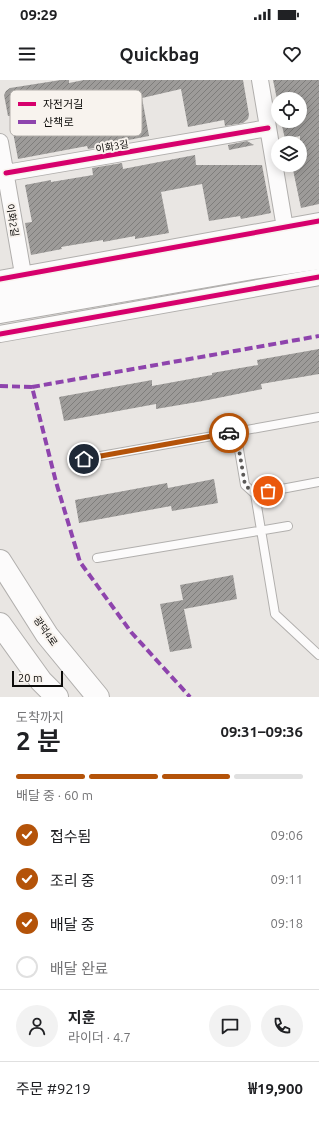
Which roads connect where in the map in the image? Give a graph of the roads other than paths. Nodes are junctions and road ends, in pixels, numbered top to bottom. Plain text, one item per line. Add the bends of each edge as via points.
1 (260, 80) edge
2 (268, 128) junction
3 (0, 142) edge
4 (6, 173) junction
5 (319, 221) edge
6 (285, 228) junction
7 (319, 238) edge
8 (319, 258) edge
9 (22, 274) junction
10 (319, 277) edge
11 (0, 279) edge
12 (0, 294) edge
13 (0, 312) edge
14 (0, 334) edge
15 (319, 417) edge
16 (236, 432) junction
17 (84, 459) dead end
18 (319, 482) edge
19 (255, 494) junction
20 (288, 526) dead end
21 (262, 531) junction
22 (97, 558) dead end
23 (0, 561) edge
24 (0, 624) edge
25 (319, 655) edge
26 (57, 697) edge
27 (98, 697) edge

1 - 2 street
2 - 4 street, 이화3길
2 - 6 street
3 - 4 street, 이화2길
4 - 9 street, 이화2길
5 - 6 street
6 - 9 street
7 - 12 main road
8 - 13 main road
9 - 11 street
10 - 14 street
15 - 16 lane
16 - 17 lane
16 - 19 lane via 245,485
18 - 19 lane
19 - 21 lane
20 - 21 lane
21 - 22 lane
21 - 25 lane via 275,614
23 - 27 main road, 광덕4로 via 47,635
24 - 26 main road via 41,681

